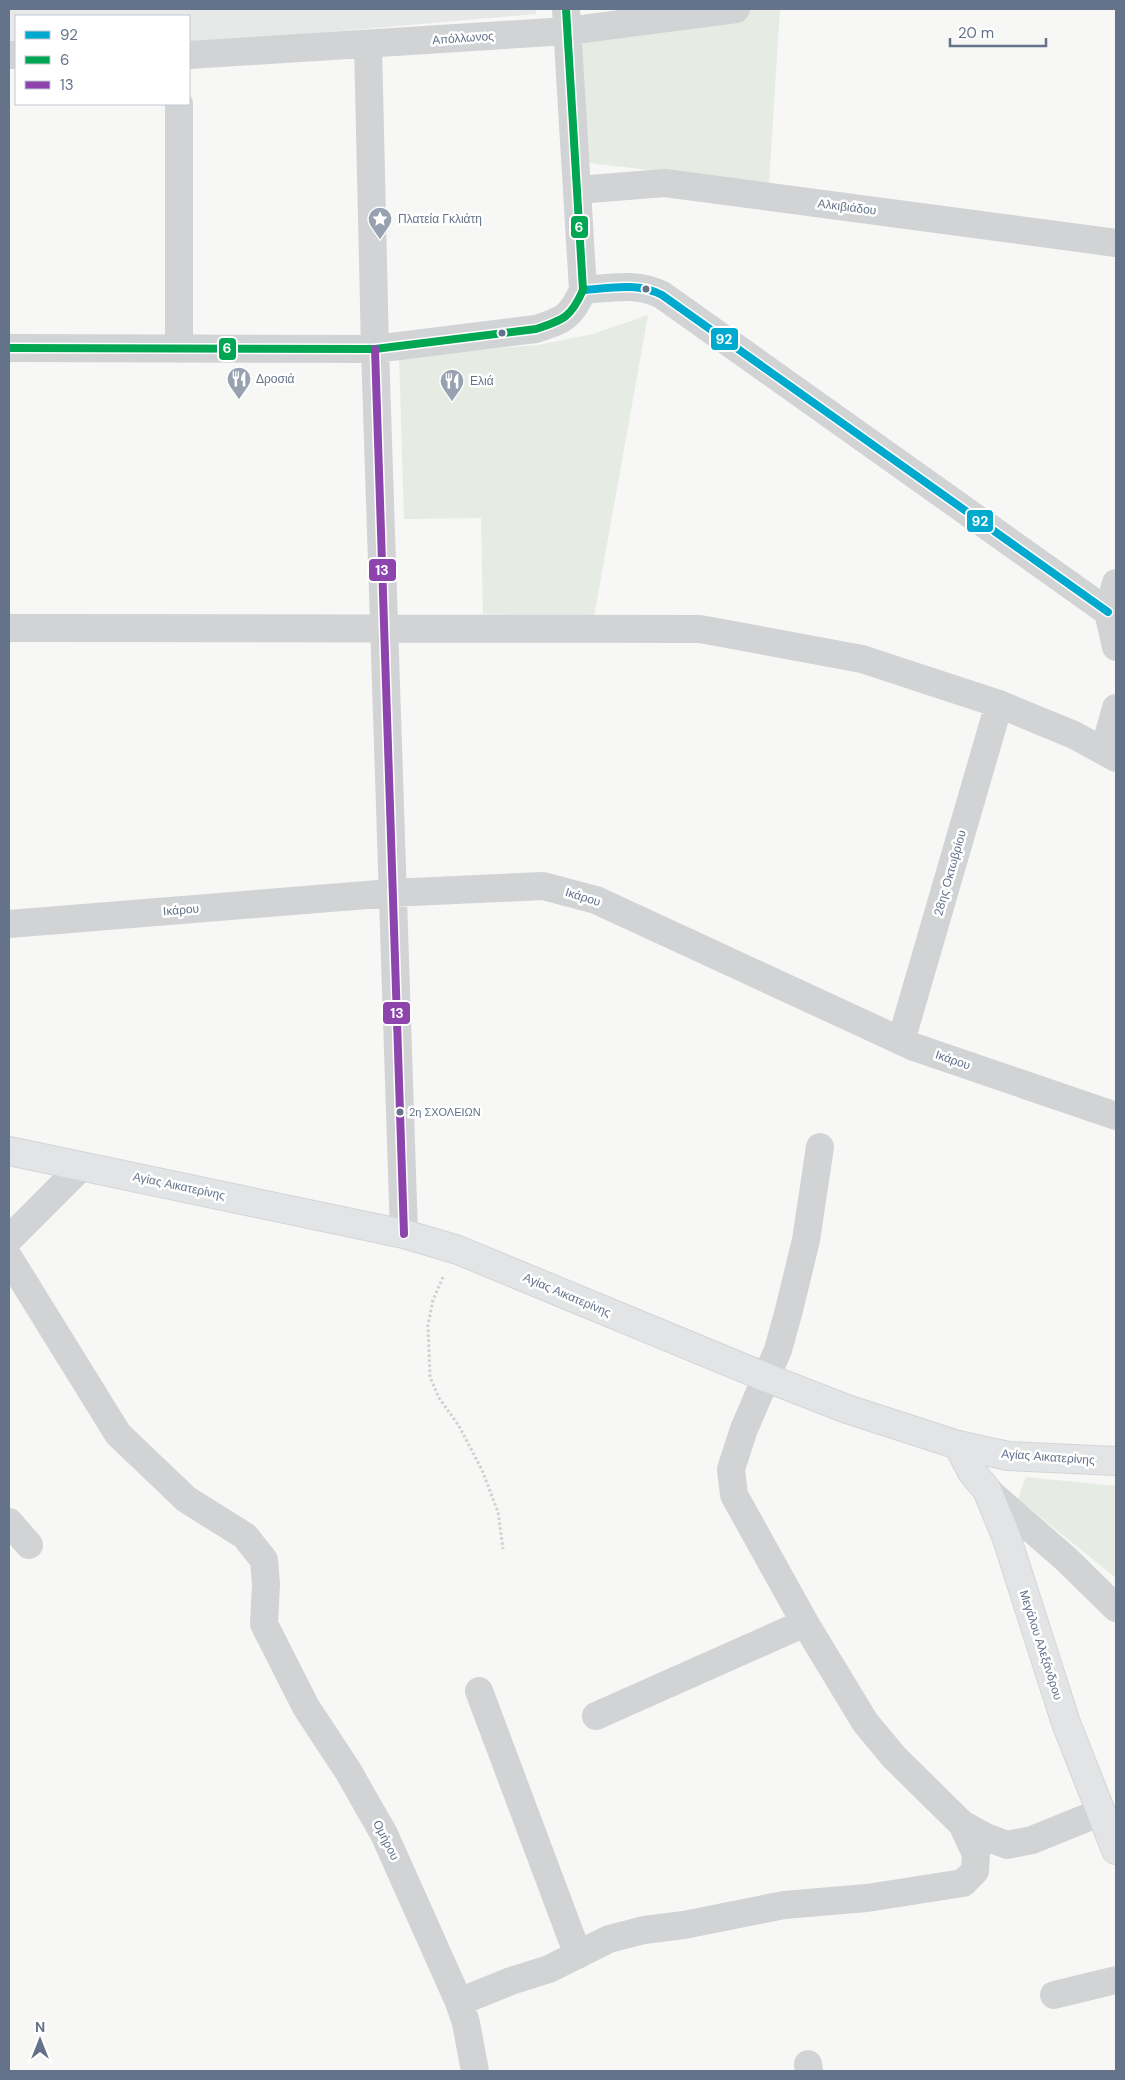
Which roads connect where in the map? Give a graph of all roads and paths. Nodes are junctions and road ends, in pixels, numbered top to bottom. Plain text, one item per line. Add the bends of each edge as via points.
1 (736, 9) edge
2 (567, 20) edge
3 (368, 44) junction
4 (190, 55) edge
5 (178, 105) edge
6 (577, 190) junction
7 (1116, 243) edge
8 (583, 290) junction
9 (9, 348) edge
10 (179, 349) junction
11 (375, 350) junction
12 (1116, 583) edge
13 (1108, 612) junction
14 (9, 628) edge
15 (384, 628) junction
16 (1116, 647) edge
17 (999, 704) junction
18 (1116, 708) edge
19 (1110, 755) edge
20 (391, 893) junction
21 (9, 924) edge
22 (901, 1041) junction
23 (1116, 1116) edge
24 (820, 1146) dead end
25 (9, 1151) edge
26 (82, 1166) junction
27 (404, 1234) junction
28 (9, 1239) edge
29 (458, 1250) junction
30 (9, 1258) edge
31 (765, 1378) junction
32 (958, 1446) junction
33 (1116, 1461) edge
34 (987, 1490) junction
35 (9, 1522) edge
36 (29, 1545) dead end
37 (503, 1549) dead end
38 (1116, 1608) edge
39 (805, 1623) junction
40 (479, 1691) dead end
41 (596, 1716) dead end
42 (1101, 1812) junction
43 (962, 1824) junction
44 (1116, 1850) edge
45 (578, 1955) junction
46 (1116, 1980) edge
47 (1054, 1994) dead end
48 (459, 2002) junction
49 (476, 2071) edge

1 - 2 street, Απόλλωνος
2 - 3 street, Απόλλωνος
2 - 6 street
3 - 4 street, Απόλλωνος
3 - 11 street
5 - 10 street
6 - 7 street, Αλκιβιάδου via 664,183
6 - 8 street
8 - 11 street via 576,307 562,320 536,329
8 - 13 street via 634,286 649,288 662,295
9 - 10 street
10 - 11 street
11 - 15 street
12 - 13 street
13 - 16 street
14 - 15 street
15 - 17 street via 700,628 862,659
15 - 20 street
17 - 19 street via 1074,735
17 - 22 street, 28ης Οκτωβρίου
18 - 19 street
20 - 21 street, Ικάρου
20 - 22 street, Ικάρου via 543,886 596,900
20 - 27 street
22 - 23 street, Ικάρου
24 - 31 street via 796,1284 778,1350
25 - 26 street, Αγίας Αικατερίνης
26 - 27 street, Αγίας Αικατερίνης
26 - 28 street
27 - 29 street, Αγίας Αικατερίνης
29 - 31 street, Αγίας Αικατερίνης
29 - 37 path via 433,1300 428,1325 430,1377 482,1470 498,1512
30 - 48 street, Ομήρου via 118,1434 186,1499 245,1536 264,1560 264,1624 306,1707 384,1834
31 - 32 street, Αγίας Αικατερίνης
31 - 39 street via 731,1468 734,1495
32 - 33 street, Αγίας Αικατερίνης via 1008,1456
32 - 34 street, Μεγάλου Αλεξάνδρου via 972,1472
34 - 38 street
34 - 42 street, Μεγάλου Αλεξάνδρου via 1006,1536 1066,1723
35 - 36 street
39 - 41 street
39 - 43 street via 865,1722 894,1757
40 - 45 street
42 - 43 street via 1032,1840 1007,1844
42 - 44 street, Μεγάλου Αλεξάνδρου
43 - 45 street via 976,1854 975,1871 964,1883 866,1898 784,1905 694,1924 644,1930 609,1939
45 - 48 street
46 - 47 street
48 - 49 street, Ομήρου

